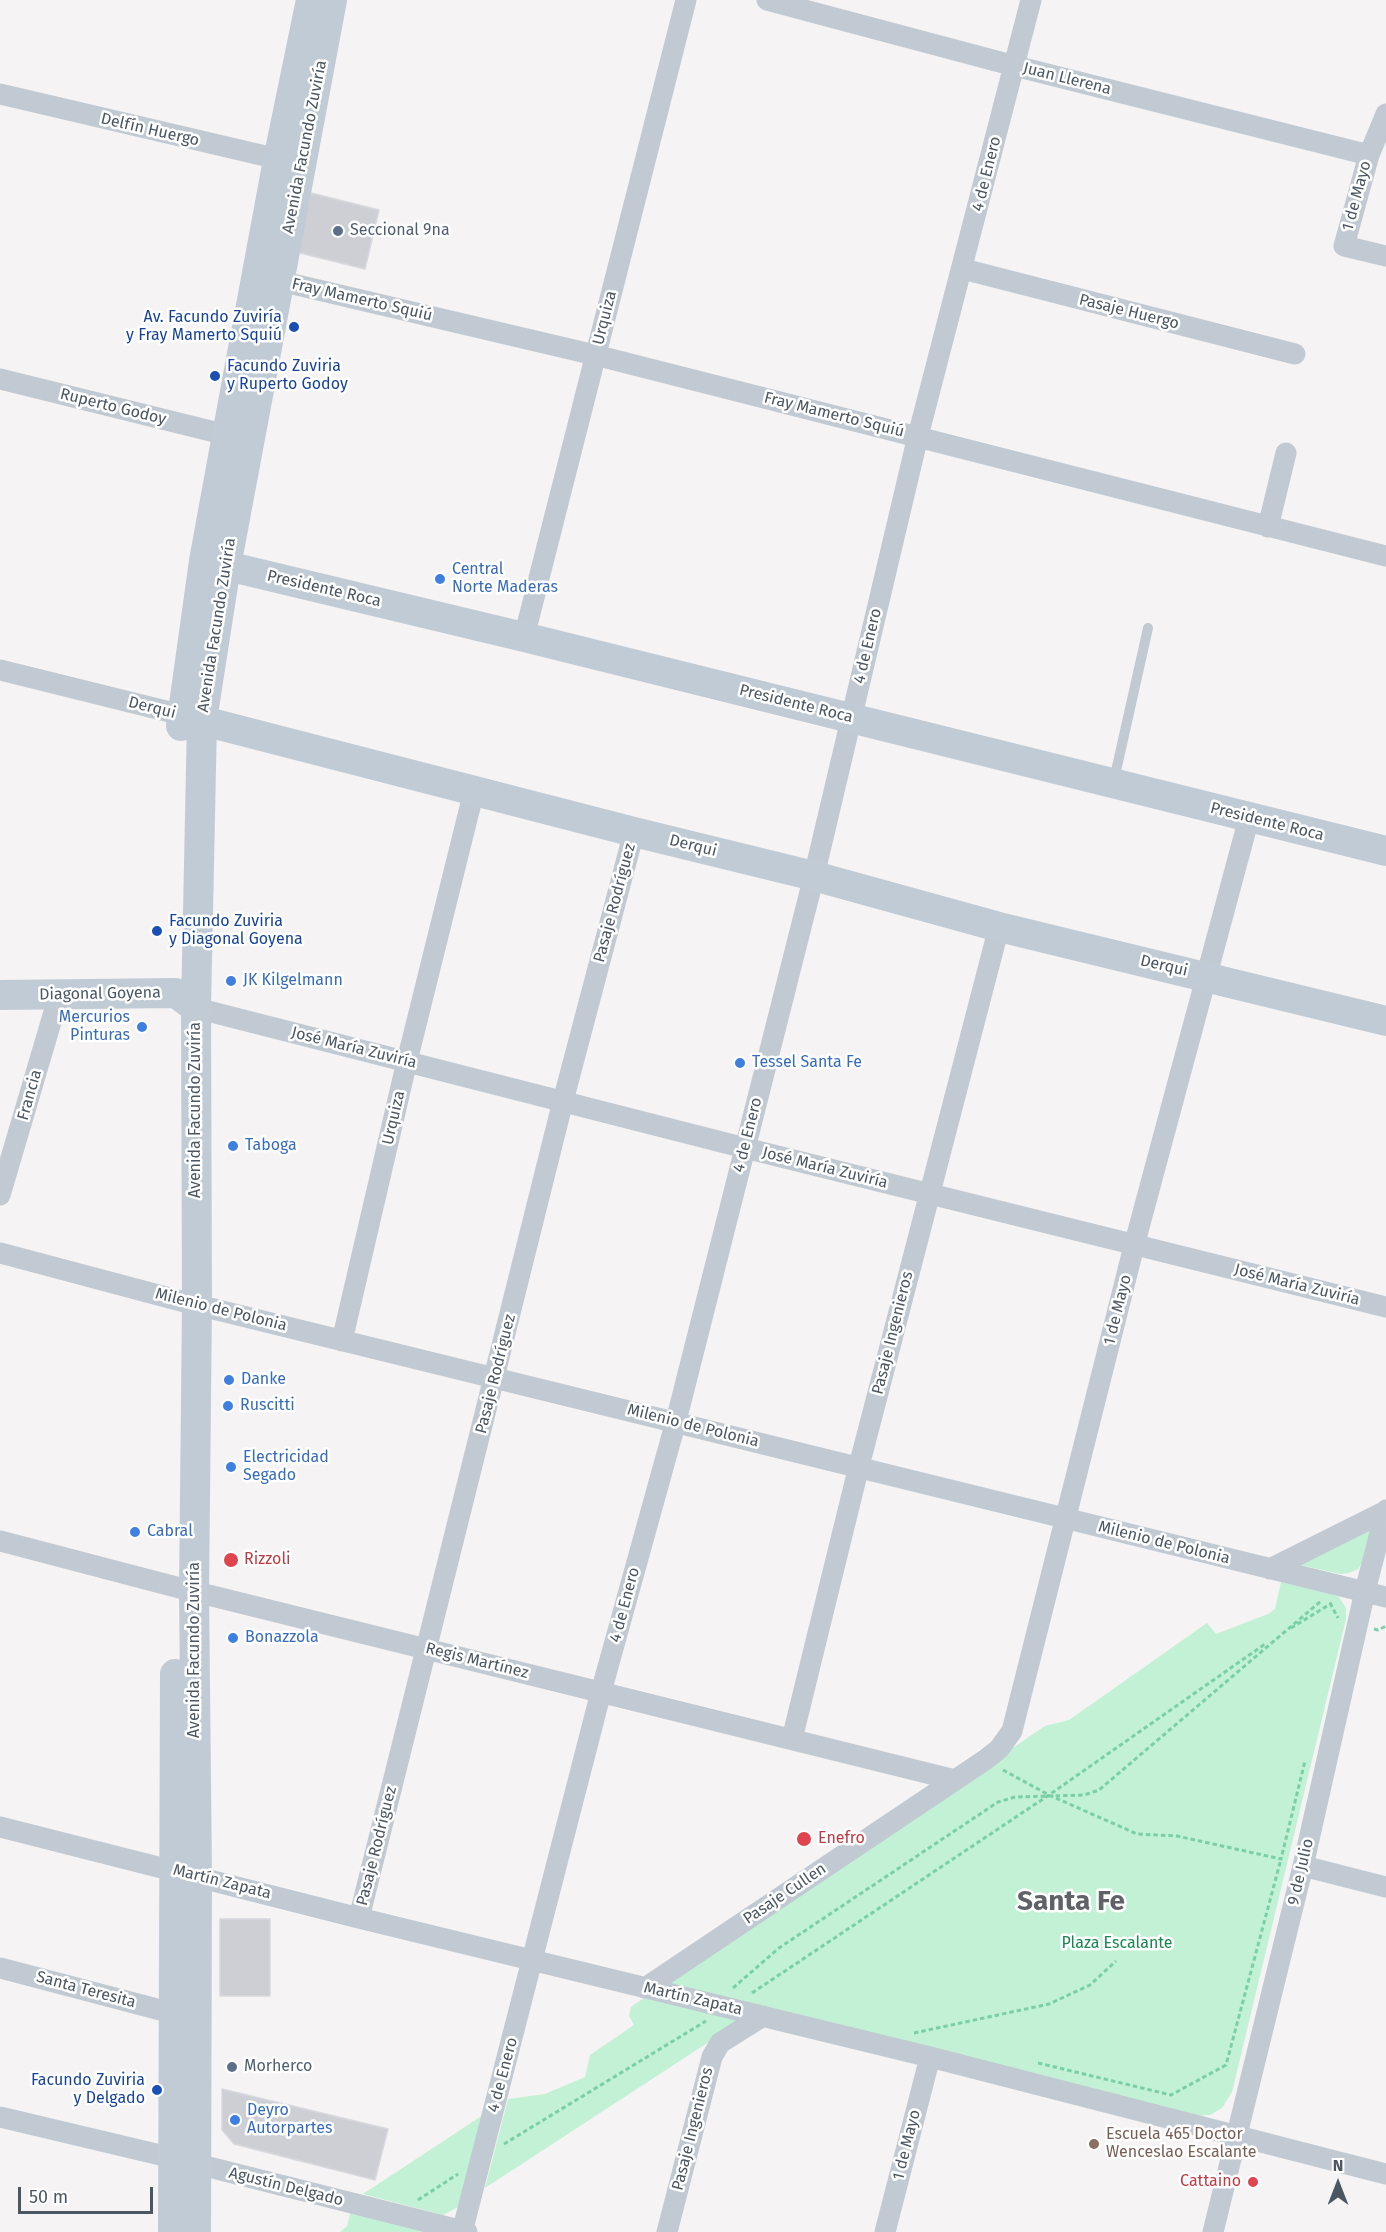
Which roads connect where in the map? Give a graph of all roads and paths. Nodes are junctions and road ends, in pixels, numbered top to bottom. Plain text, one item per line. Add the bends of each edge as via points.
1 (310, 0) edge
2 (332, 0) edge
3 (686, 0) edge
4 (767, 0) edge
5 (1031, 0) edge
6 (1015, 66) junction
7 (0, 94) edge
8 (1386, 114) edge
9 (1369, 155) junction
10 (289, 162) junction
11 (1386, 256) edge
12 (963, 269) junction
13 (280, 281) junction
14 (1295, 354) dead end
15 (595, 355) junction
16 (0, 379) edge
17 (227, 435) junction
18 (918, 436) junction
19 (1286, 453) dead end
20 (1268, 527) junction
21 (1386, 556) edge
22 (215, 564) junction
23 (1148, 628) dead end
24 (524, 637) junction
25 (0, 670) edge
26 (192, 717) junction
27 (852, 717) junction
28 (1114, 783) junction
29 (474, 791) junction
30 (1249, 818) junction
31 (634, 832) junction
32 (1386, 851) edge
33 (814, 876) junction
34 (999, 927) junction
35 (1207, 977) junction
36 (0, 995) edge
37 (59, 995) junction
38 (186, 1000) junction
39 (1386, 1021) edge
40 (407, 1061) junction
41 (563, 1101) junction
42 (745, 1148) junction
43 (929, 1194) junction
44 (0, 1195) edge
45 (1134, 1246) junction
46 (0, 1253) edge
47 (187, 1302) junction
48 (1386, 1307) edge
49 (342, 1341) junction
50 (495, 1378) junction
51 (676, 1421) junction
52 (859, 1466) junction
53 (1386, 1511) edge
54 (1065, 1518) junction
55 (0, 1541) edge
56 (1270, 1569) junction
57 (185, 1589) junction
58 (1361, 1590) junction
59 (1323, 1592) junction
60 (1386, 1597) edge
61 (1311, 1599) dead end
62 (1331, 1604) junction
63 (1339, 1621) dead end
64 (1279, 1635) junction
65 (427, 1649) junction
66 (602, 1692) junction
67 (792, 1739) junction
68 (1306, 1757) dead end
69 (985, 1760) junction
70 (955, 1780) junction
71 (1049, 1795) junction
72 (0, 1827) edge
73 (1281, 1859) junction
74 (1303, 1866) junction
75 (185, 1873) junction
76 (1386, 1887) edge
77 (359, 1918) junction
78 (534, 1960) junction
79 (1116, 1961) dead end
80 (0, 1968) edge
81 (645, 1988) junction
82 (748, 1996) junction
83 (761, 2007) junction
84 (728, 2008) junction
85 (172, 2013) junction
86 (923, 2036) dead end
87 (930, 2057) junction
88 (1032, 2061) dead end
89 (0, 2117) edge
90 (1237, 2137) junction
91 (481, 2158) junction
92 (184, 2161) junction
93 (1386, 2174) edge
94 (396, 2214) junction
95 (173, 2232) edge
96 (196, 2232) edge
97 (464, 2232) edge
98 (667, 2232) edge
99 (885, 2232) edge
100 (1213, 2232) edge

1 - 10 main road, Avenida Facundo Zuviría
2 - 10 main road, Avenida Facundo Zuviría
3 - 15 street, Urquiza
4 - 6 street, Juan Llerena
5 - 6 street, 4 de Enero
6 - 9 street, Juan Llerena
6 - 12 street, 4 de Enero
7 - 10 street, Delfín Huergo
8 - 9 street, 1 de Mayo
9 - 11 street, 1 de Mayo via 1344,246
10 - 13 main road, Avenida Facundo Zuviría
10 - 17 main road, Avenida Facundo Zuviría
12 - 14 street, Pasaje Huergo
12 - 18 street, 4 de Enero
13 - 15 street, Fray Mamerto Squiú
13 - 22 main road, Avenida Facundo Zuviría
15 - 18 street, Fray Mamerto Squiú
15 - 24 street, Urquiza
16 - 17 street, Ruperto Godoy
17 - 22 main road, Avenida Facundo Zuviría
18 - 20 street, Fray Mamerto Squiú
18 - 27 street, 4 de Enero
19 - 20 street
20 - 21 street, Fray Mamerto Squiú
22 - 24 main road, Presidente Roca
22 - 26 main road, Avenida Facundo Zuviría
23 - 28 lane
24 - 27 main road, Presidente Roca
25 - 26 street, Derqui
26 - 29 main road, Derqui
26 - 38 main road, Avenida Facundo Zuviría
27 - 28 main road, Presidente Roca
27 - 33 street, 4 de Enero
28 - 30 main road, Presidente Roca
29 - 31 main road, Derqui
29 - 40 street, Urquiza
30 - 32 main road, Presidente Roca
30 - 35 street, 1 de Mayo
31 - 33 main road, Derqui
31 - 41 street, Pasaje Rodríguez
33 - 34 main road, Derqui
33 - 42 street, 4 de Enero
34 - 35 main road, Derqui
34 - 43 street, Pasaje Ingenieros
35 - 39 main road, Derqui
35 - 45 street, 1 de Mayo
36 - 37 main road, Diagonal Goyena
37 - 38 main road, Diagonal Goyena
37 - 44 street, Francia
38 - 40 street, José María Zuviría
38 - 47 main road, Avenida Facundo Zuviría
40 - 41 street, José María Zuviría
40 - 49 street, Urquiza
41 - 42 street, José María Zuviría
41 - 50 street, Pasaje Rodríguez
42 - 43 street, José María Zuviría
42 - 51 street, 4 de Enero
43 - 45 street, José María Zuviría
43 - 52 street, Pasaje Ingenieros
45 - 48 street, José María Zuviría
45 - 54 street, 1 de Mayo
46 - 47 street, Milenio de Polonia
47 - 49 street, Milenio de Polonia
47 - 57 main road, Avenida Facundo Zuviría
49 - 50 street, Milenio de Polonia
50 - 51 street, Milenio de Polonia
50 - 65 street, Pasaje Rodríguez
51 - 52 street, Milenio de Polonia
51 - 66 street, 4 de Enero
52 - 54 street, Milenio de Polonia
52 - 67 street, Pasaje Ingenieros
53 - 56 street
53 - 58 street, 9 de Julio
54 - 56 street, Milenio de Polonia
54 - 69 street, 1 de Mayo via 1015,1724 999,1749
55 - 57 street, Regis Martínez
56 - 59 street, Milenio de Polonia
57 - 65 street, Regis Martínez
57 - 75 main road, Avenida Facundo Zuviría
58 - 59 street, Milenio de Polonia
58 - 60 street, Milenio de Polonia
58 - 62 path
58 - 74 street, 9 de Julio
59 - 61 path
59 - 62 path
59 - 64 path
62 - 63 path
62 - 64 path
64 - 71 path
64 - 71 path via 1099,1790 1084,1795
65 - 66 street, Regis Martínez
65 - 77 street, Pasaje Rodríguez
66 - 67 street, Regis Martínez
66 - 78 street, 4 de Enero
67 - 70 street, Regis Martínez
68 - 73 path
69 - 70 street, 1 de Mayo
69 - 71 path
70 - 81 street, Pasaje Cullen
71 - 73 path via 1137,1834 1176,1836
71 - 82 path
71 - 82 path via 998,1802 779,1948 730,1992
72 - 75 street, Martín Zapata
73 - 88 path via 1226,2065 1171,2095
74 - 76 street
74 - 90 street, 9 de Julio
75 - 77 street, Martín Zapata
75 - 85 main road, Avenida Facundo Zuviría
75 - 92 main road, Avenida Facundo Zuviría
77 - 78 street, Martín Zapata
78 - 81 street, Martín Zapata
78 - 91 street, 4 de Enero
79 - 86 path via 1090,1985 1049,2004 912,2033
80 - 85 street, Santa Teresita
81 - 84 street, Martín Zapata
82 - 83 path
82 - 84 path
83 - 84 street, Martín Zapata
83 - 87 street, Martín Zapata
83 - 98 street, Pasaje Ingenieros via 720,2043 712,2057
84 - 91 path
85 - 92 main road, Avenida Facundo Zuviría
87 - 90 street, Martín Zapata
87 - 99 street, 1 de Mayo
89 - 92 street, Agustín Delgado
90 - 93 street, Martín Zapata
90 - 100 street, 9 de Julio
91 - 94 path
91 - 97 street, 4 de Enero
92 - 94 street, Agustín Delgado
92 - 95 main road, Avenida Facundo Zuviría
92 - 96 main road, Avenida Facundo Zuviría
94 - 97 street, Agustín Delgado

